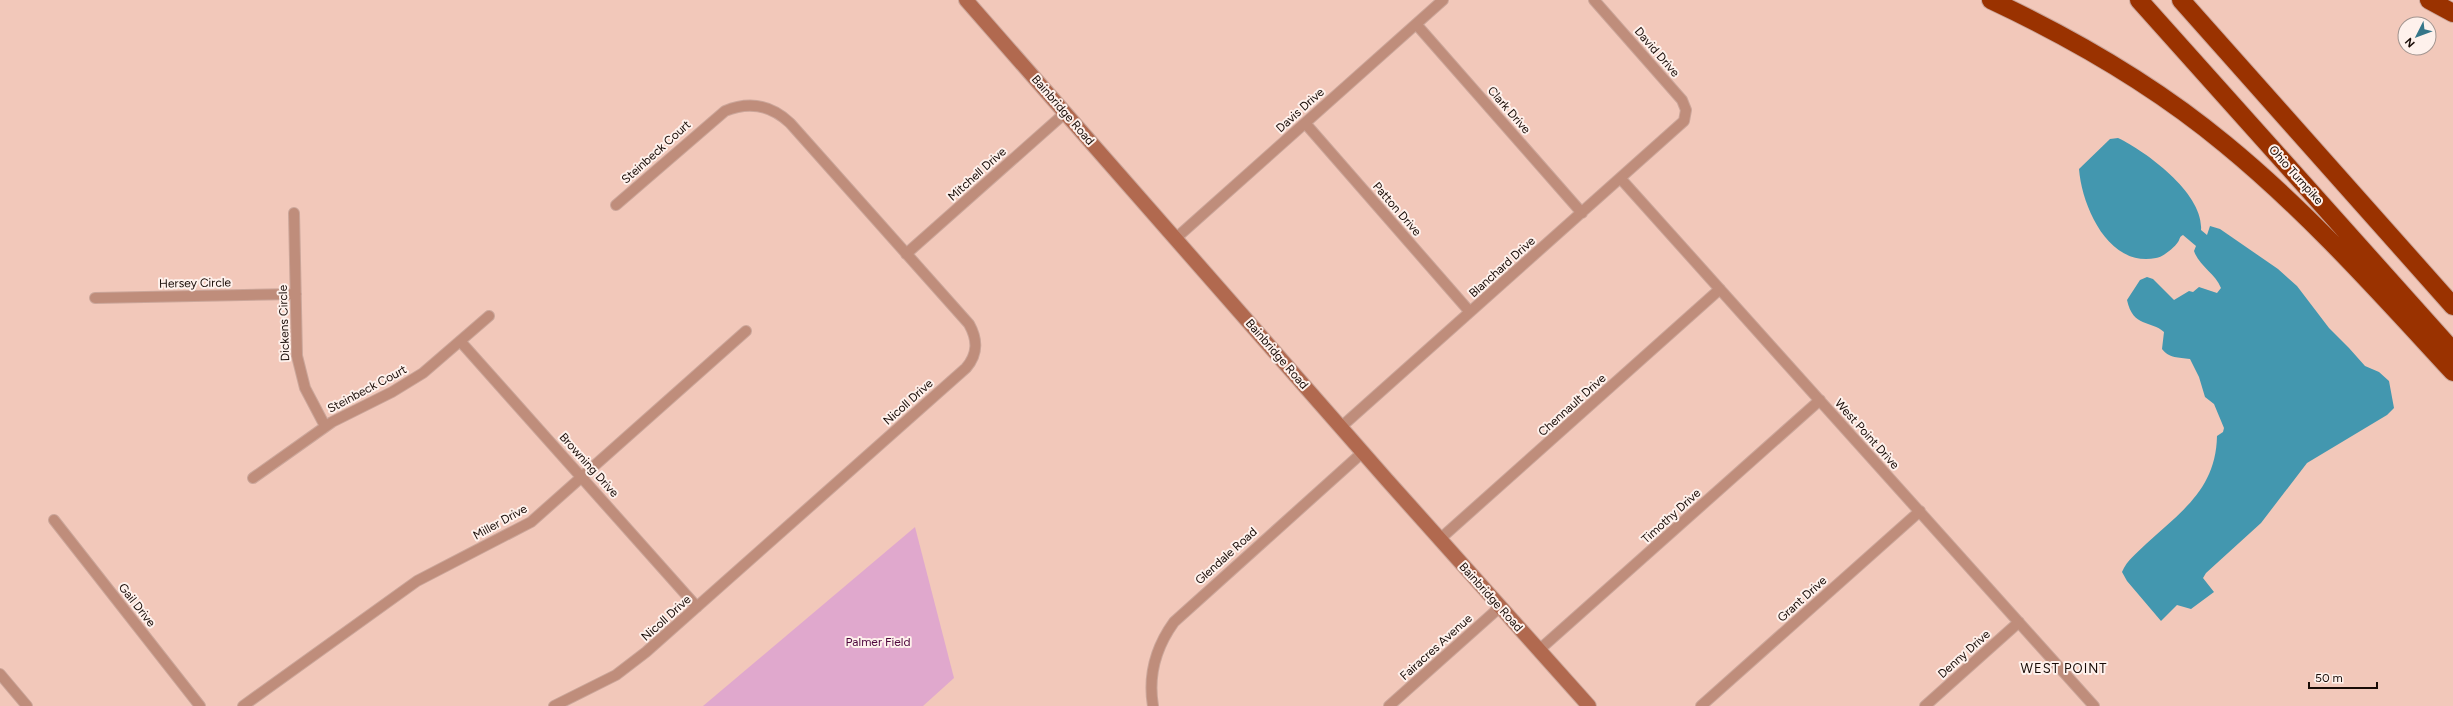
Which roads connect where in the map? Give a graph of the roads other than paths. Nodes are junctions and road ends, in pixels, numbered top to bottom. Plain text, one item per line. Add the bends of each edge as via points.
1 (966, 0) edge
2 (1443, 0) edge
3 (1594, 0) edge
4 (1991, 0) edge
5 (2138, 0) edge
6 (2181, 0) edge
7 (2429, 0) edge
8 (2453, 13) edge
9 (1416, 24) junction
10 (1066, 113) junction
11 (714, 119) joint
12 (1305, 123) junction
13 (1680, 126) joint
14 (1621, 179) junction
15 (616, 205) dead end
16 (294, 213) dead end
17 (1582, 213) junction
18 (1175, 239) junction
19 (906, 254) junction
20 (1720, 289) junction
21 (296, 294) junction
22 (95, 298) dead end
23 (2453, 306) edge
24 (1470, 312) junction
25 (489, 316) dead end
26 (746, 331) dead end
27 (460, 341) junction
28 (2453, 351) edge
29 (2453, 372) edge
30 (1820, 400) junction
31 (326, 426) junction
32 (1341, 427) junction
33 (1363, 452) junction
34 (582, 477) junction
35 (253, 478) dead end
36 (1920, 511) junction
37 (54, 520) dead end
38 (1440, 539) junction
39 (697, 607) junction
40 (1500, 607) junction
41 (2019, 622) junction
42 (1539, 650) junction
43 (0, 674) edge
44 (27, 706) edge
45 (200, 706) edge
46 (243, 706) edge
47 (554, 706) edge
48 (1154, 706) edge
49 (1389, 706) edge
50 (1589, 706) edge
51 (1701, 706) edge
52 (1926, 706) edge
53 (2094, 706) edge

1 - 10 street, Bainbridge Road
2 - 9 street, Davis Drive
3 - 13 street, David Drive via 1682,100 1686,115
4 - 29 highway via 2115,65 2169,101 2224,143 2314,224
5 - 28 highway, Ohio Turnpike
6 - 23 highway
7 - 8 highway
9 - 12 street, Davis Drive
9 - 17 street, Clark Drive
10 - 18 street, Bainbridge Road
10 - 19 street, Mitchell Drive
11 - 15 street, Steinbeck Court
11 - 19 street, Nicoll Drive via 725,111 743,105 762,106 783,117
12 - 18 street, Davis Drive
12 - 24 street, Patton Drive
13 - 14 street, Blanchard Drive
14 - 17 street, Blanchard Drive
14 - 20 street, West Point Drive
16 - 21 street, Dickens Circle
17 - 24 street, Blanchard Drive
18 - 32 street, Bainbridge Road
19 - 39 street, Nicoll Drive via 969,324 974,333 976,347 971,362
20 - 30 street, West Point Drive
20 - 38 street, Chennault Drive
21 - 22 street, Hersey Circle
21 - 31 street, Dickens Circle via 299,367 309,398
24 - 32 street, Blanchard Drive
25 - 27 street, Steinbeck Court
26 - 34 street, Miller Drive
27 - 31 street, Steinbeck Court via 408,383
27 - 34 street, Browning Drive
30 - 36 street, West Point Drive
30 - 42 street, Timothy Drive
31 - 35 street, Steinbeck Court
32 - 33 street, Bainbridge Road
33 - 38 street, Bainbridge Road
33 - 48 street, Glendale Road via 1174,622 1164,637 1154,662
34 - 39 street, Browning Drive
34 - 46 street, Miller Drive via 530,522 417,581
36 - 41 street, West Point Drive
36 - 51 street, Grant Drive
37 - 45 street, Gail Drive
38 - 40 street, Bainbridge Road
39 - 47 street, Nicoll Drive via 631,665 600,684
40 - 42 street, Bainbridge Road
40 - 49 street, Fairacres Avenue
41 - 52 street, Denny Drive
41 - 53 street, West Point Drive
42 - 50 street, Bainbridge Road
43 - 44 street

